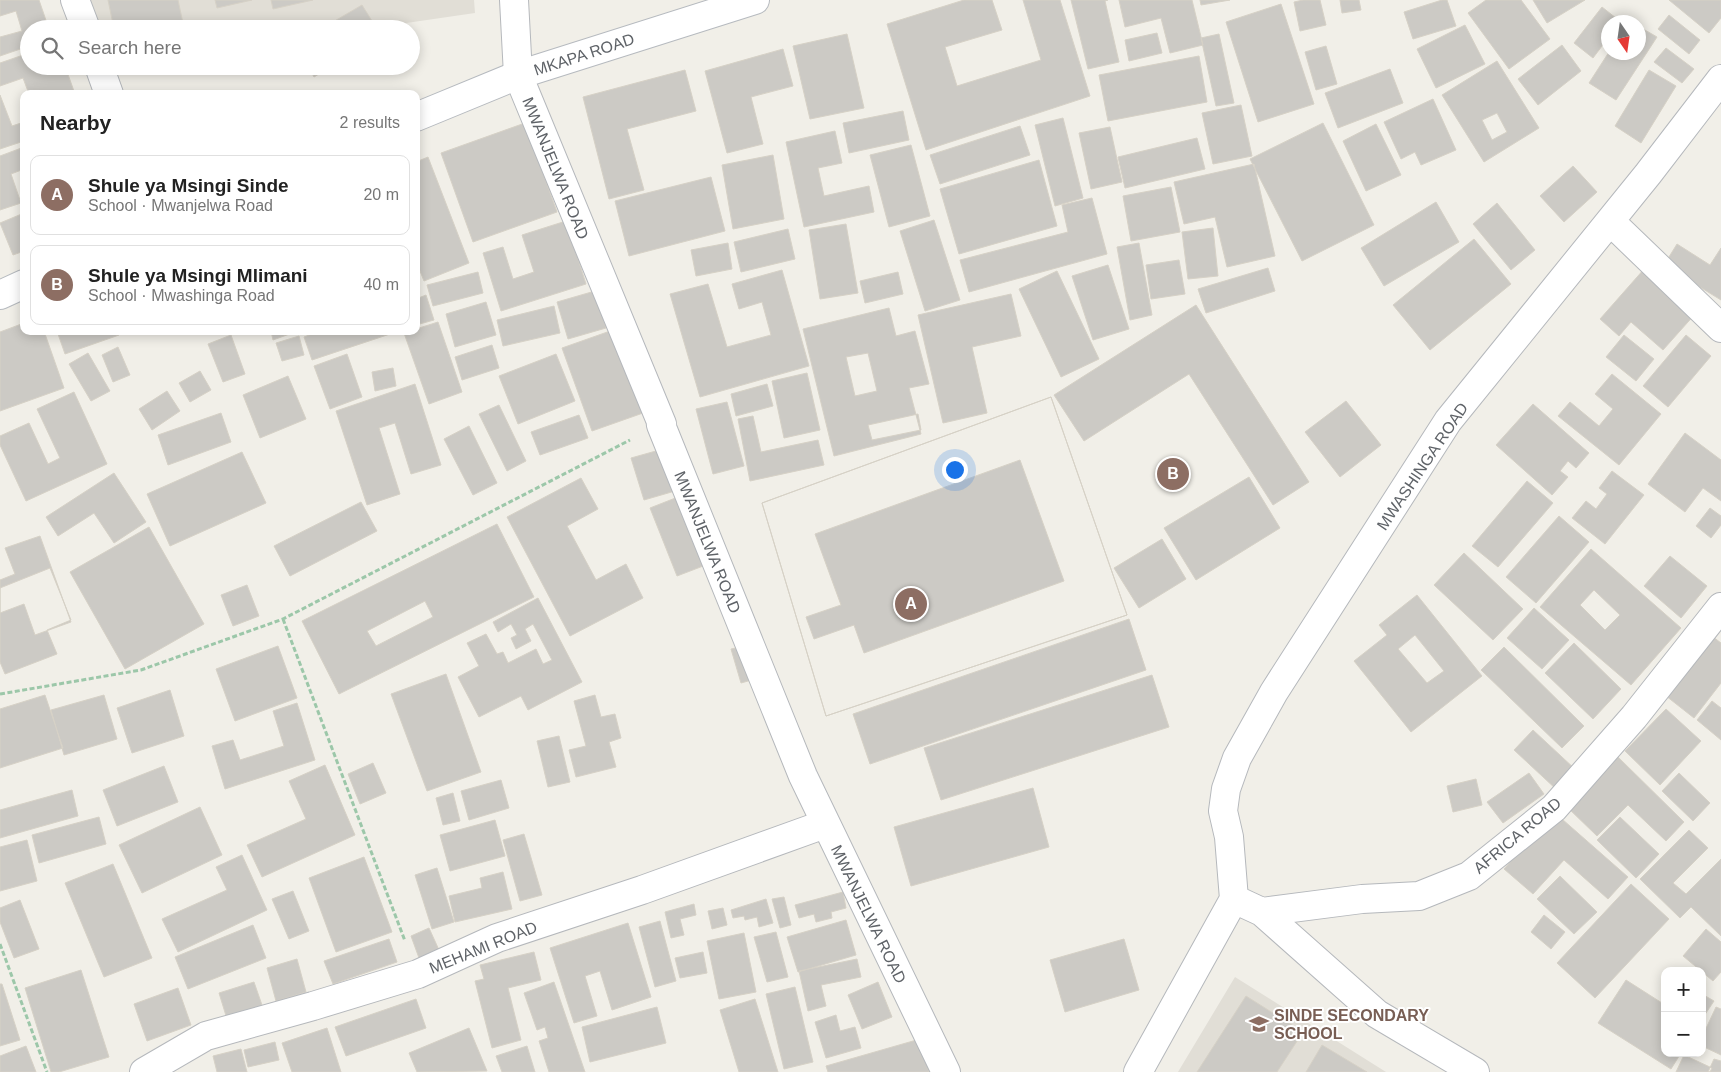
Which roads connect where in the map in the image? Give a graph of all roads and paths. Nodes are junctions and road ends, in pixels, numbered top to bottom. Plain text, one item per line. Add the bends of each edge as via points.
1 (75, 0) edge
2 (514, 0) edge
3 (755, 0) edge
4 (83, 20) edge
5 (102, 75) edge
6 (518, 75) junction
7 (1721, 79) edge
8 (108, 90) edge
9 (420, 115) edge
10 (1610, 221) junction
11 (20, 286) edge
12 (0, 295) edge
13 (1721, 328) edge
14 (662, 424) junction
15 (1721, 607) edge
16 (283, 619) junction
17 (0, 694) edge
18 (826, 824) junction
19 (1234, 899) junction
20 (1262, 912) junction
21 (0, 944) edge
22 (418, 974) junction
23 (47, 1072) edge
24 (144, 1072) edge
25 (946, 1072) edge
26 (1138, 1072) edge
27 (1475, 1072) edge

1 - 4 street
2 - 6 street, MWANJELWA ROAD
3 - 6 street, MKAPA ROAD
5 - 8 street
6 - 9 street, MKAPA ROAD
6 - 14 street, MWANJELWA ROAD
7 - 10 street, MWASHINGA ROAD
10 - 13 street
10 - 19 street, MWASHINGA ROAD via 1448,421 1274,692 1237,758 1226,789 1223,811 1229,838
11 - 12 street
14 - 16 path
14 - 18 street, MWANJELWA ROAD via 803,776
15 - 20 street, AFRICA ROAD via 1634,717 1554,808 1469,876 1419,896 1362,899
16 - 17 path via 141,670
16 - 22 path
18 - 22 street, MEHAMI ROAD via 497,938
18 - 25 street, MWANJELWA ROAD
19 - 20 street
19 - 26 street
20 - 27 street via 1377,1014
21 - 23 path
22 - 24 street, MEHAMI ROAD via 206,1036

